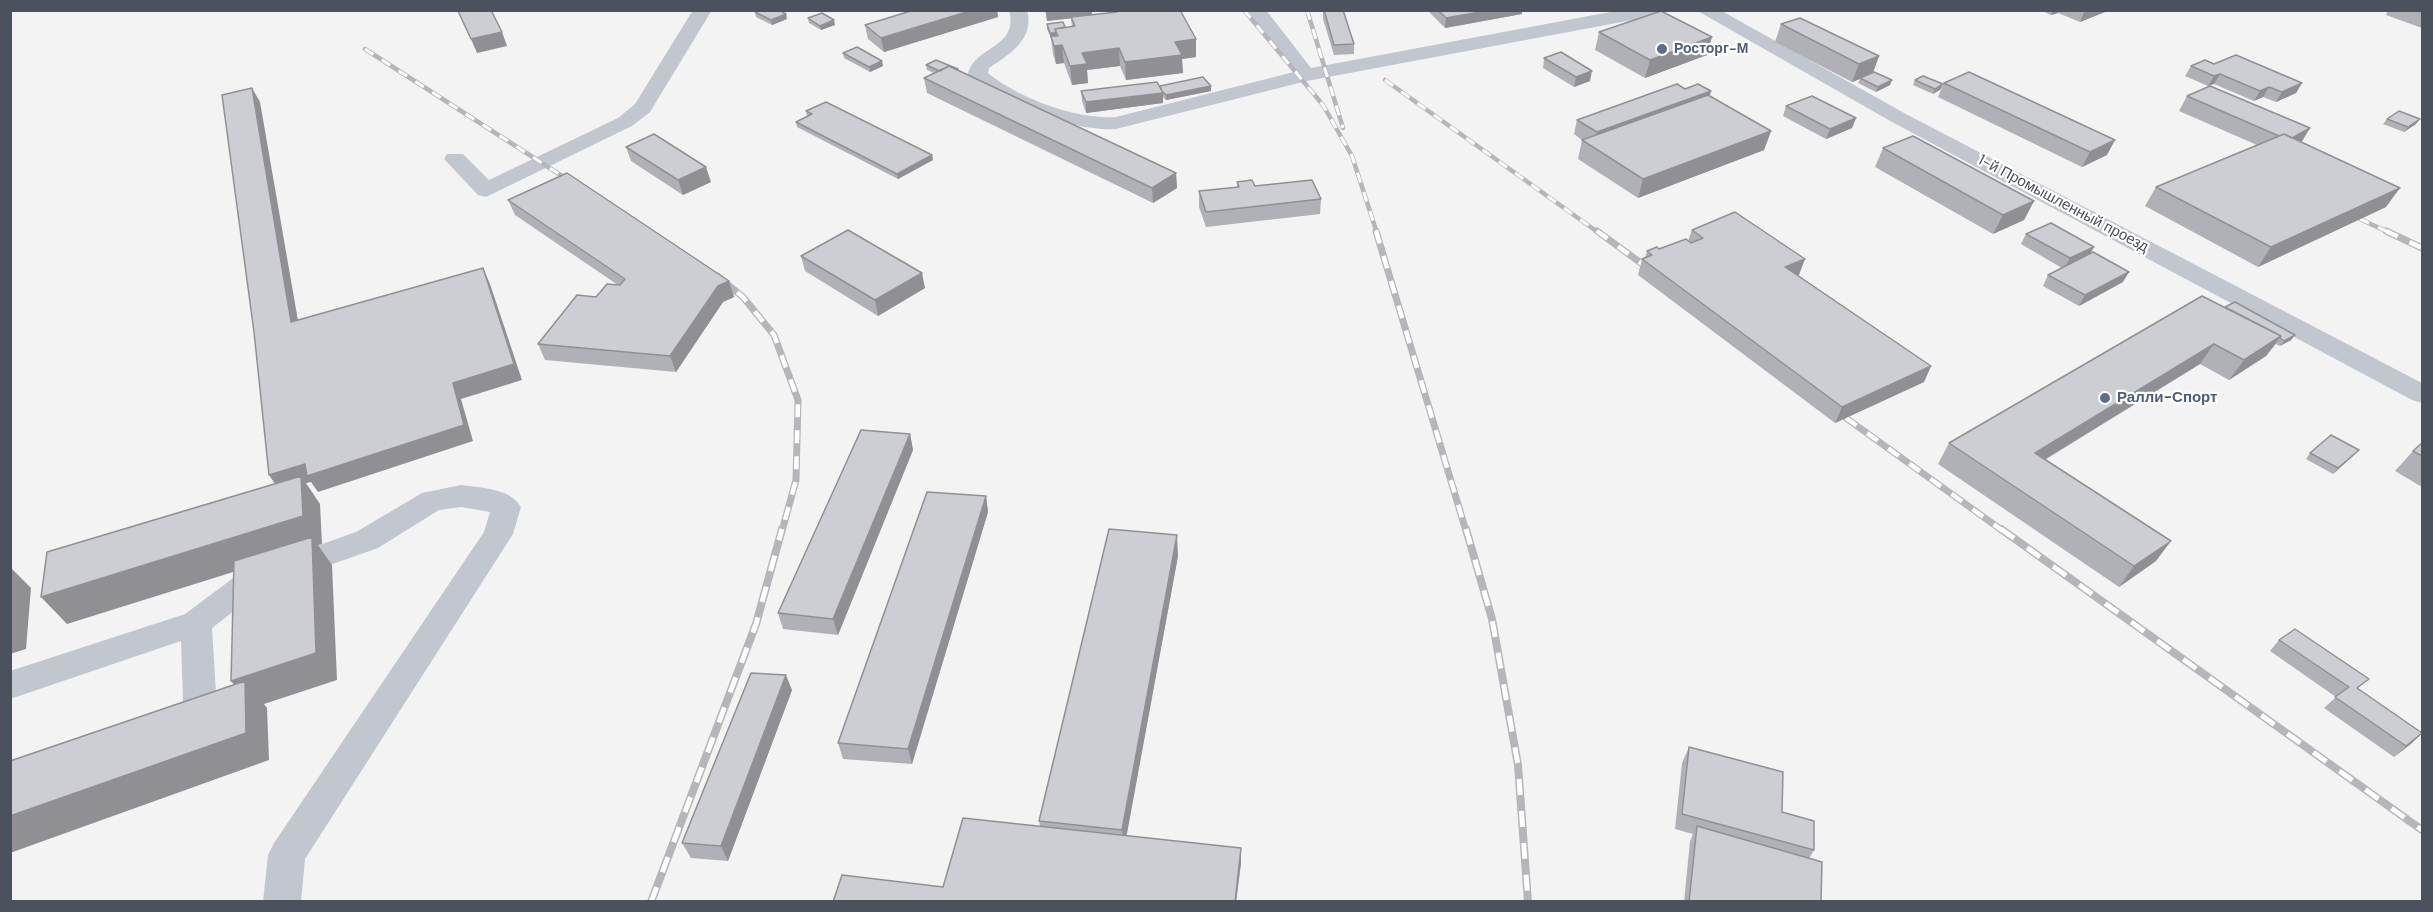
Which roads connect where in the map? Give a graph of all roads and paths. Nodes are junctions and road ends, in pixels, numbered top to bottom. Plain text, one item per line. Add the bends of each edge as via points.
1 (703, 10) edge
2 (1018, 10) edge
3 (1256, 10) edge
4 (1654, 10) edge
5 (1705, 10) edge
6 (1306, 75) junction
7 (455, 159) dead end
8 (2422, 394) edge
9 (196, 623) junction
10 (10, 686) edge
11 (144, 729) edge
12 (282, 902) edge

1 - 7 street via 643,108 631,118 486,190
2 - 6 street via 1022,24 1018,34 980,65 978,74 1019,98 1080,122 1116,123
3 - 6 street
4 - 6 street
5 - 8 street, 1-й Промышленный проезд via 1899,118
9 - 10 street
9 - 11 street via 200,710
9 - 12 street via 251,581 367,540 432,501 460,496 489,499 506,507 498,534 287,855

